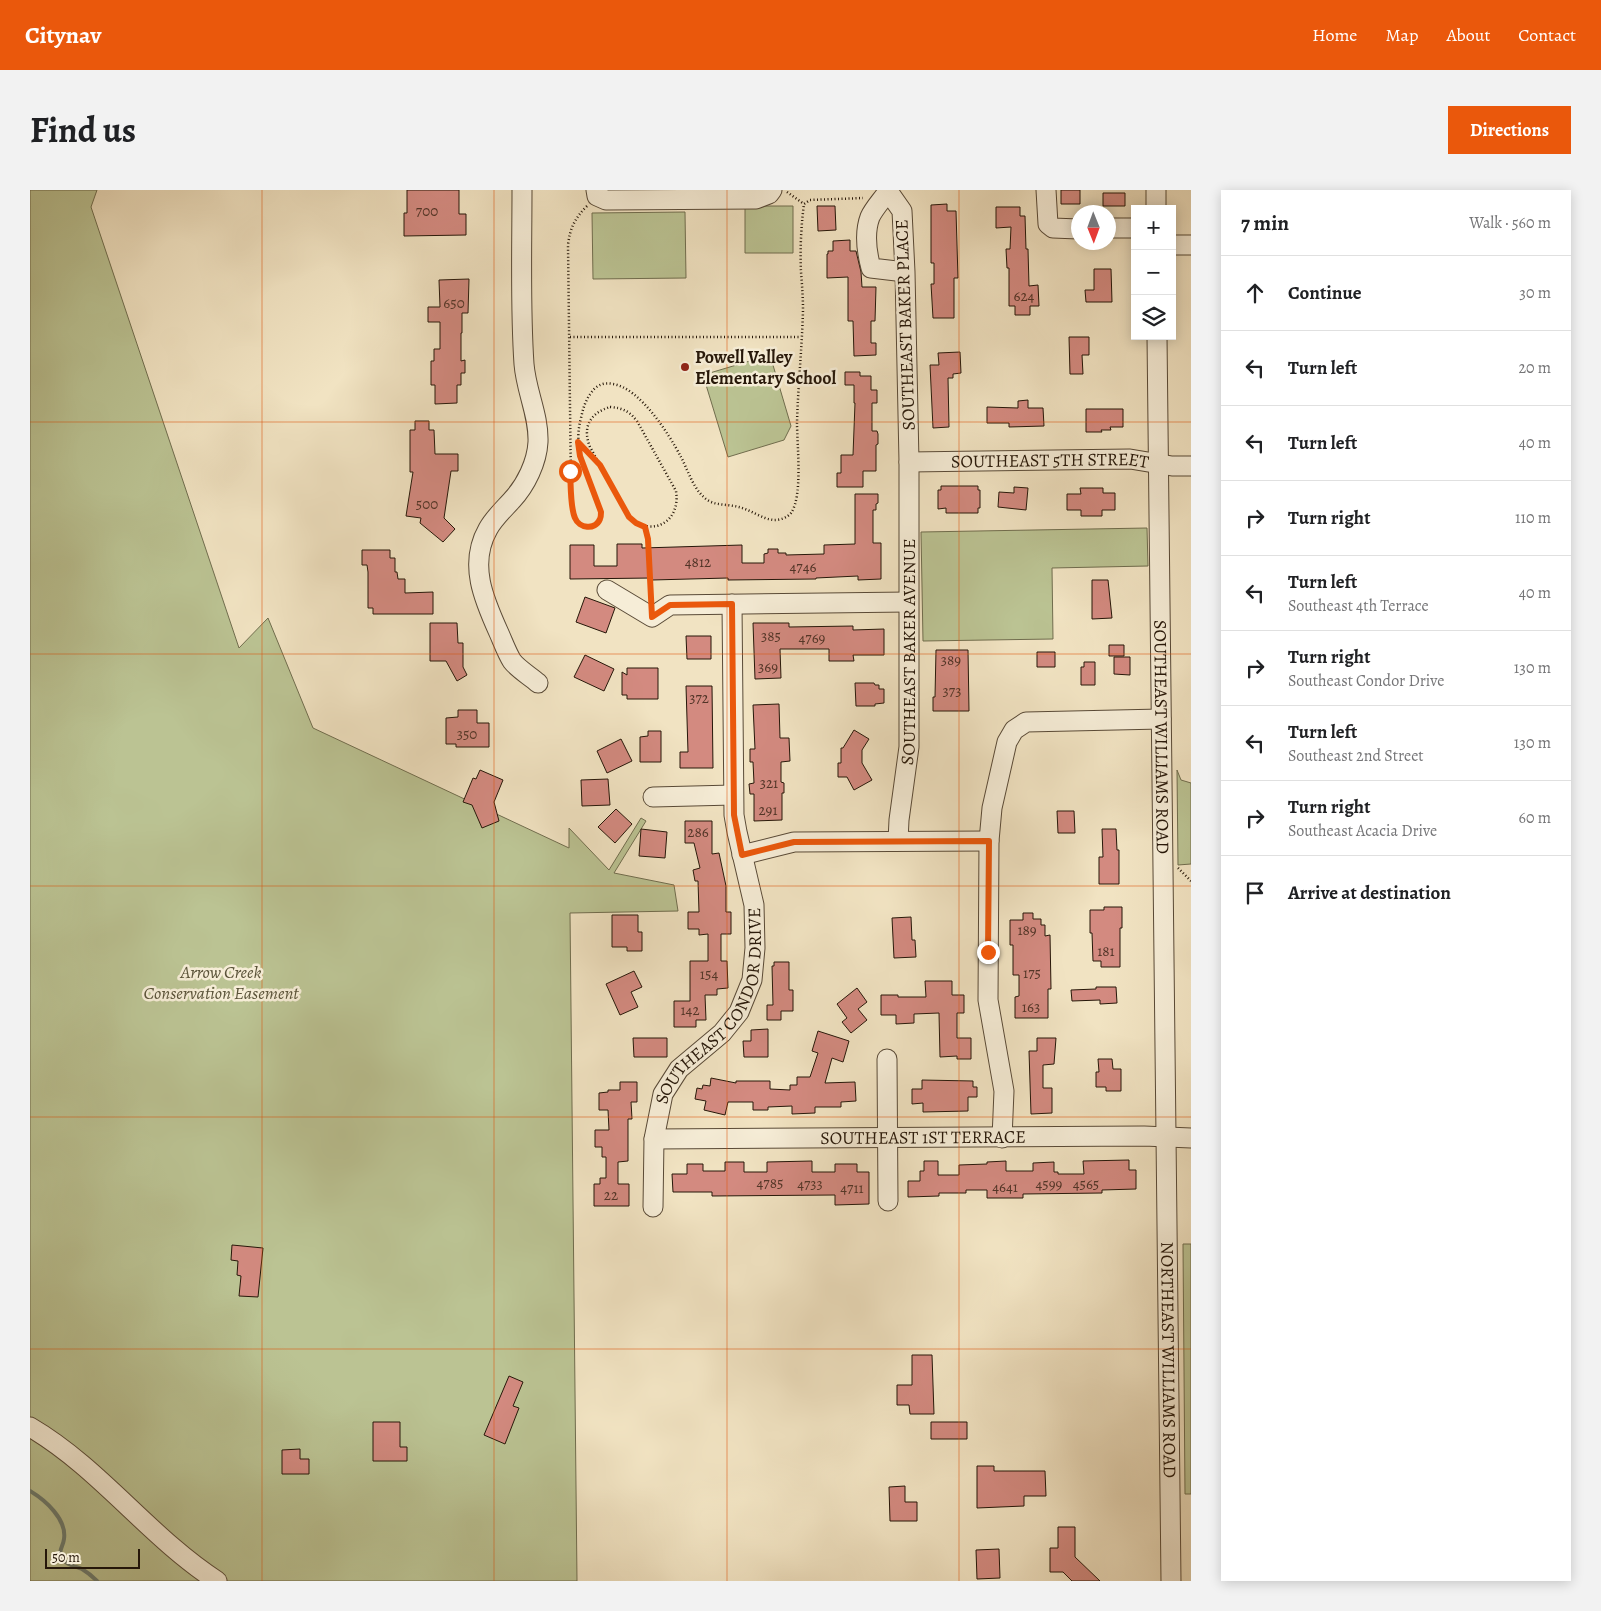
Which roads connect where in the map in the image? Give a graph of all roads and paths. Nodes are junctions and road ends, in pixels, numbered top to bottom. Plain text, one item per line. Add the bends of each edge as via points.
1 (522, 190) edge
2 (772, 190) edge
3 (783, 190) edge
4 (1046, 190) edge
5 (1156, 190) edge
6 (888, 191) edge
7 (596, 193) edge
8 (804, 204) junction
9 (1156, 205) edge
10 (1116, 228) edge
11 (1131, 228) edge
12 (1071, 229) edge
13 (1176, 245) edge
14 (1191, 245) edge
15 (905, 272) junction
16 (570, 337) junction
17 (800, 337) junction
18 (1157, 340) edge
19 (578, 442) junction
20 (909, 462) junction
21 (1158, 464) junction
22 (600, 465) junction
23 (1191, 466) edge
24 (645, 527) junction
25 (607, 590) dead end
26 (908, 602) junction
27 (732, 604) junction
28 (652, 617) junction
29 (538, 683) dead end
30 (1161, 719) junction
31 (733, 795) junction
32 (653, 797) dead end
33 (898, 841) junction
34 (989, 841) junction
35 (742, 855) junction
36 (887, 1059) dead end
37 (1002, 1138) junction
38 (1166, 1138) junction
39 (1191, 1138) edge
40 (654, 1139) junction
41 (888, 1139) junction
42 (888, 1200) dead end
43 (653, 1207) dead end
44 (30, 1427) edge
45 (217, 1581) edge
46 (1171, 1581) edge

1 - 29 street via 524,359 538,445 524,483 488,528 479,560 479,579 489,611 512,662
2 - 7 street via 756,199 606,200
3 - 8 path
4 - 12 street via 1048,224 1053,228
5 - 9 street
6 - 8 path via 860,199 810,200
6 - 15 street, SOUTHEAST BAKER PLACE via 902,211
6 - 15 street via 870,217 866,236 868,258 871,268
7 - 16 path via 572,225 570,234
8 - 17 path
10 - 11 street
13 - 14 street
15 - 20 street, SOUTHEAST BAKER PLACE
16 - 17 path
16 - 19 path via 571,487 575,518 581,526 588,527 600,520 601,512
17 - 19 path via 798,490 790,514 783,519 766,518 706,499 668,436 636,395 619,385 608,383 592,391 585,404
18 - 21 street, SOUTHEAST WILLIAMS ROAD
19 - 22 path
20 - 21 street, SOUTHEAST 5TH STREET via 1130,459
20 - 26 street, SOUTHEAST BAKER AVENUE
21 - 23 street, SOUTHEAST 5TH STREET
21 - 30 street, SOUTHEAST WILLIAMS ROAD
22 - 24 path via 629,517
22 - 24 path via 587,440 589,424 600,410 621,408 637,421 676,491 676,510 671,518 663,524
24 - 28 path
25 - 28 street
26 - 27 street
26 - 33 street, SOUTHEAST BAKER AVENUE via 909,748
27 - 28 street via 670,605
27 - 31 street, SOUTHEAST CONDOR DRIVE
30 - 34 street via 1026,722 1014,730 1007,742 992,808
30 - 38 street, SOUTHEAST WILLIAMS ROAD
31 - 32 street
31 - 35 street, SOUTHEAST CONDOR DRIVE
33 - 34 street
33 - 35 street via 794,842
34 - 37 street via 988,1000 1004,1091
35 - 40 street, SOUTHEAST CONDOR DRIVE via 754,905 752,980 739,1012 722,1033 679,1069 663,1094
36 - 41 street
37 - 38 street, SOUTHEAST 1ST TERRACE
37 - 41 street, SOUTHEAST 1ST TERRACE
38 - 39 street, SOUTHEAST 1ST TERRACE
38 - 46 street, NORTHEAST WILLIAMS ROAD
40 - 41 street, SOUTHEAST 1ST TERRACE
40 - 43 street, SOUTHEAST CONDOR DRIVE
41 - 42 street
44 - 45 street via 79,1461 190,1562

